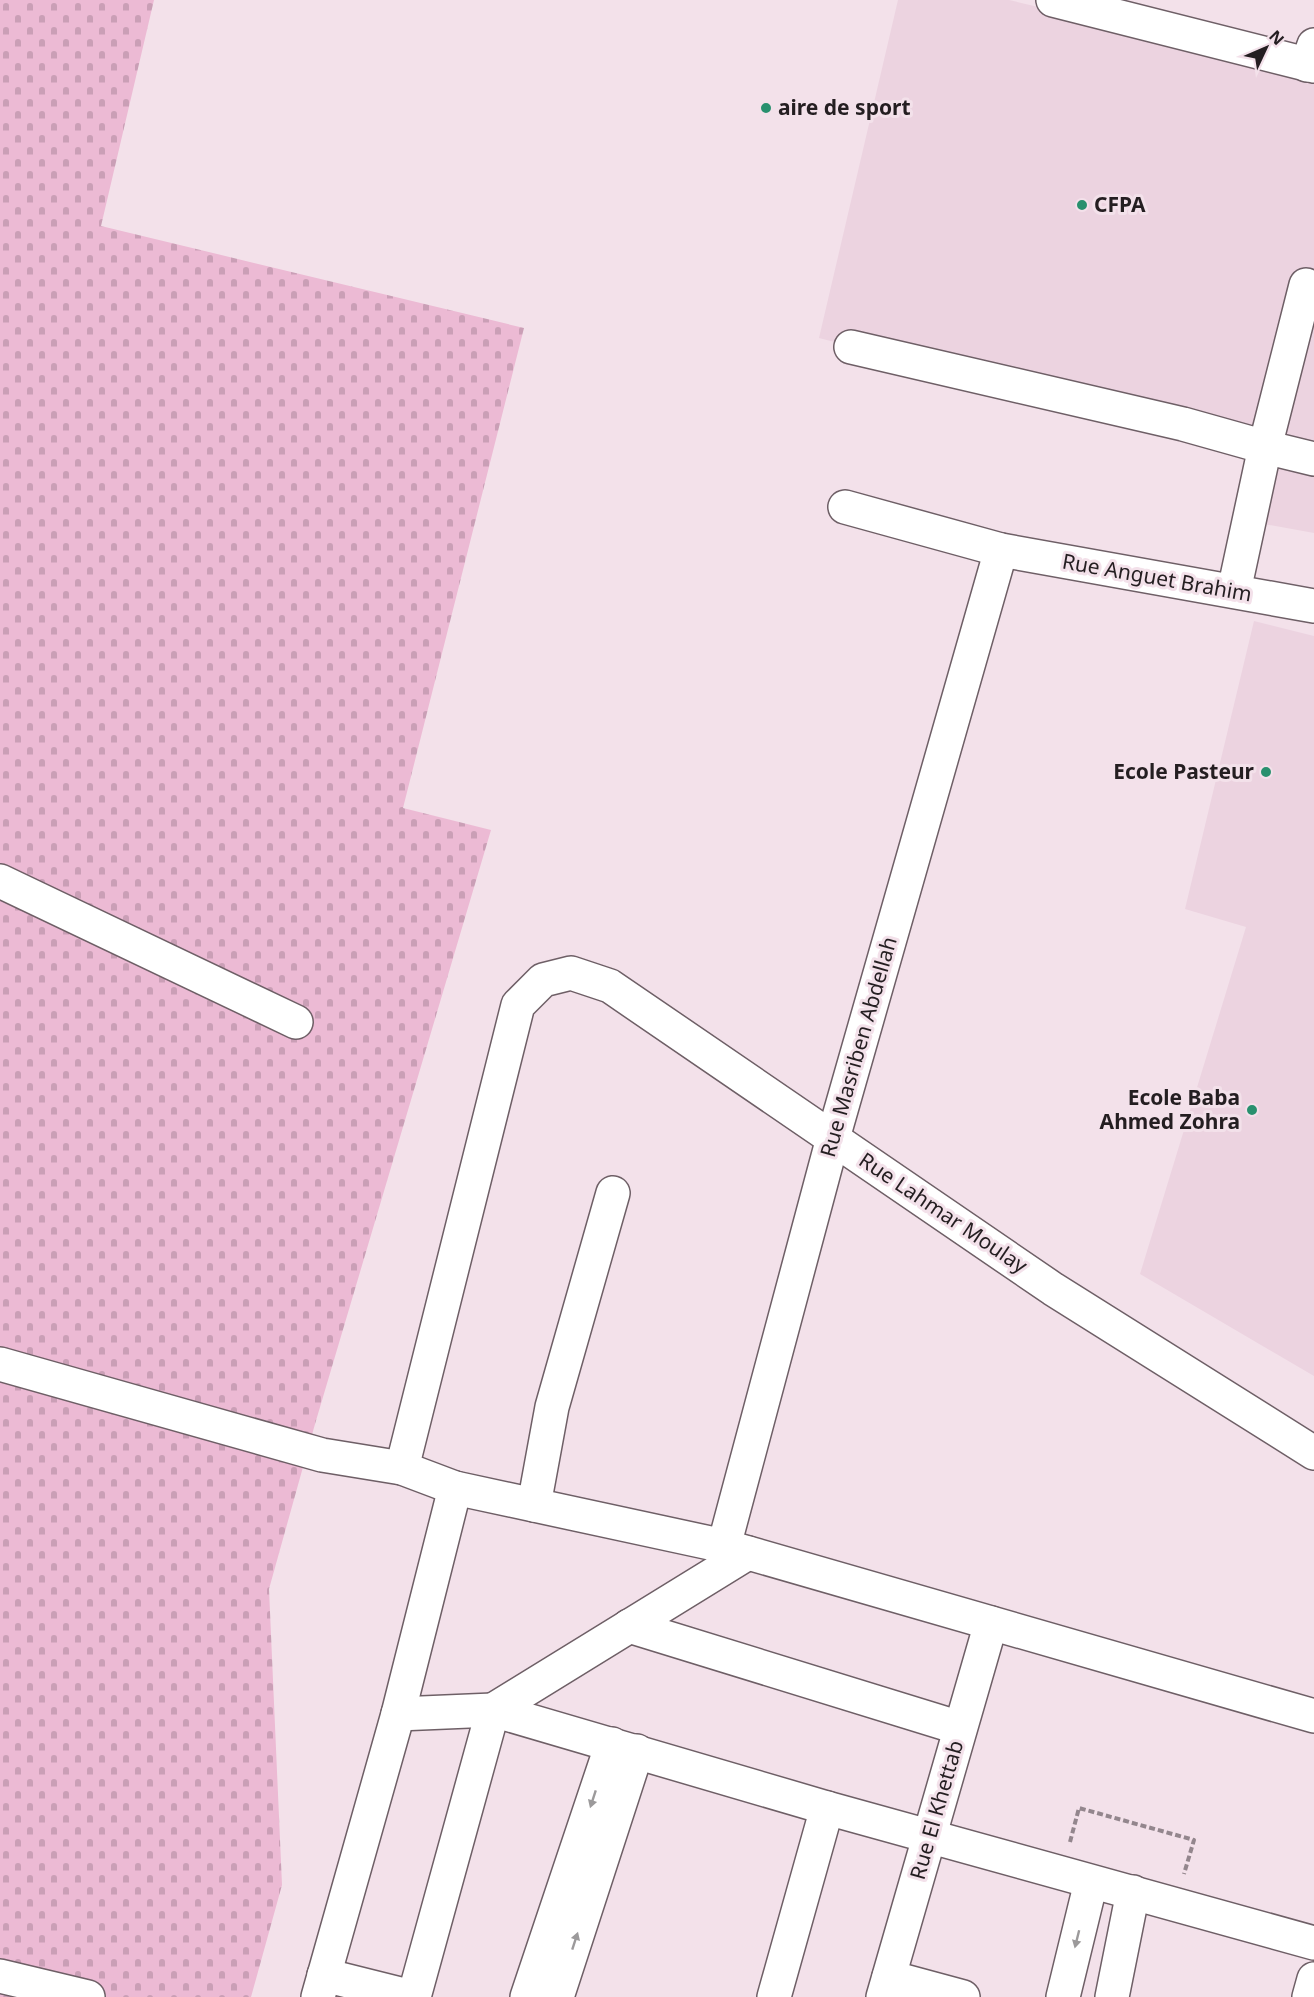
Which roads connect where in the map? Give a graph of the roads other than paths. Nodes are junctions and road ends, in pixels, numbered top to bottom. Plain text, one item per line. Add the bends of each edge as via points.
1 (1053, 0) edge
2 (1312, 58) edge
3 (1306, 285) dead end
4 (851, 347) dead end
5 (1265, 447) junction
6 (1314, 459) edge
7 (844, 507) dead end
8 (1001, 550) junction
9 (1234, 591) junction
10 (1314, 606) edge
11 (0, 881) edge
12 (296, 1022) dead end
13 (833, 1138) junction
14 (613, 1193) dead end
15 (0, 1364) edge
16 (1314, 1453) edge
17 (402, 1468) junction
18 (455, 1488) junction
19 (534, 1505) junction
20 (736, 1550) junction
21 (991, 1623) junction
22 (629, 1626) junction
23 (493, 1710) junction
24 (398, 1714) junction
25 (1314, 1716) edge
26 (960, 1728) junction
27 (625, 1748) junction
28 (827, 1808) junction
29 (929, 1835) junction
30 (1076, 1877) junction
31 (1133, 1892) junction
32 (1314, 1942) edge
33 (0, 1976) edge
34 (1314, 1979) edge
35 (321, 1986) edge
36 (886, 1987) edge
37 (88, 1997) edge
38 (413, 1997) edge
39 (527, 1997) edge
40 (557, 1997) edge
41 (774, 1997) edge
42 (963, 1997) edge
43 (1063, 1997) edge
44 (1112, 1997) edge
45 (1309, 1997) edge

1 - 2 street
3 - 5 street
4 - 5 street via 1183,424
5 - 6 street
5 - 9 street
7 - 8 street, Rue Anguet Brahim
8 - 9 street, Rue Anguet Brahim
8 - 13 street, Rue Masriben Abdellah
9 - 10 street, Rue Anguet Brahim
11 - 12 street
13 - 16 street, Rue Lahmar Moulay via 1053,1288
13 - 17 street, Rue Lahmar Moulay via 610,986 571,973 543,980 518,1005
13 - 20 street, Rue Masriben Abdellah
14 - 19 street via 552,1407
15 - 17 street via 322,1455
17 - 18 street
18 - 19 street
18 - 24 street
19 - 20 street
20 - 21 street
20 - 22 street
21 - 25 street
21 - 26 street, Rue El Khettab
22 - 23 street
22 - 26 street
23 - 24 street
23 - 27 street
23 - 38 street
24 - 35 street
26 - 29 street, Rue El Khettab
27 - 28 street
27 -> 39 street
40 -> 27 street
28 - 29 street
28 - 41 street
29 - 30 street
29 - 36 street, Rue El Khettab
30 - 31 street
30 -> 43 street
31 - 32 street
31 - 44 street
33 - 37 street
34 - 45 street
35 - 38 street
36 - 42 street

